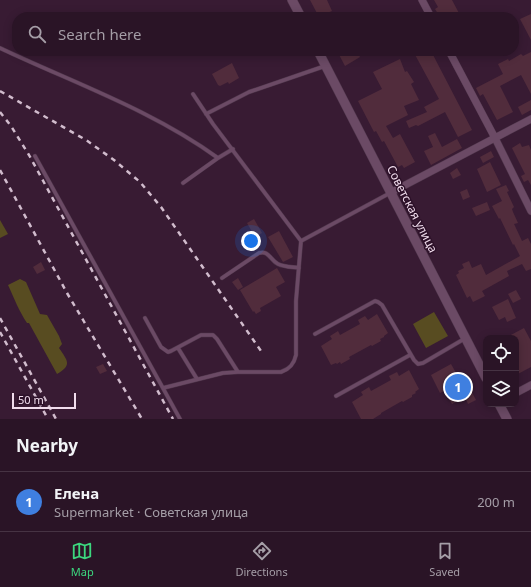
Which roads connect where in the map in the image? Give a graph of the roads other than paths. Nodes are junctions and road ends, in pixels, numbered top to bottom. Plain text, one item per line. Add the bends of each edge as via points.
1 (292, 0) edge
2 (422, 0) edge
3 (298, 12) edge
4 (428, 12) edge
5 (0, 48) edge
6 (12, 53) edge
7 (18, 56) edge
8 (321, 56) edge
9 (452, 56) edge
10 (326, 66) junction
11 (193, 94) dead end
12 (206, 114) junction
13 (531, 119) edge
14 (495, 138) junction
15 (233, 149) junction
16 (35, 156) dead end
17 (218, 158) junction
18 (183, 183) dead end
19 (390, 193) junction
20 (531, 211) edge
21 (301, 241) junction
22 (298, 268) junction
23 (222, 278) dead end
24 (145, 318) dead end
25 (315, 334) dead end
26 (466, 338) junction
27 (178, 348) junction
28 (410, 355) junction
29 (238, 372) junction
30 (483, 372) edge
31 (197, 379) junction
32 (531, 385) edge
33 (162, 388) junction
34 (519, 391) edge
35 (336, 396) dead end
36 (500, 407) edge
37 (180, 419) edge
38 (506, 419) edge

1 - 3 street
2 - 4 street
5 - 6 lane
7 - 17 lane via 133,108 175,130
8 - 10 street, Советская улица
9 - 14 street
10 - 12 lane via 249,92
10 - 19 street, Советская улица
11 - 12 lane
12 - 15 lane
13 - 14 street
14 - 19 street
14 - 20 street
15 - 17 lane
15 - 21 lane
16 - 33 lane
17 - 18 lane
19 - 21 lane
19 - 26 street, Советская улица
21 - 22 lane
22 - 23 lane via 279,264 263,252
22 - 29 lane via 295,362 281,372
24 - 27 lane via 164,350 168,352
25 - 28 lane via 372,302 378,302 382,304
26 - 28 lane via 421,364
26 - 30 street, Советская улица
27 - 29 lane via 201,335 213,335
27 - 31 lane
28 - 35 lane
29 - 31 lane
31 - 33 lane
32 - 34 street
33 - 37 lane
36 - 38 street

